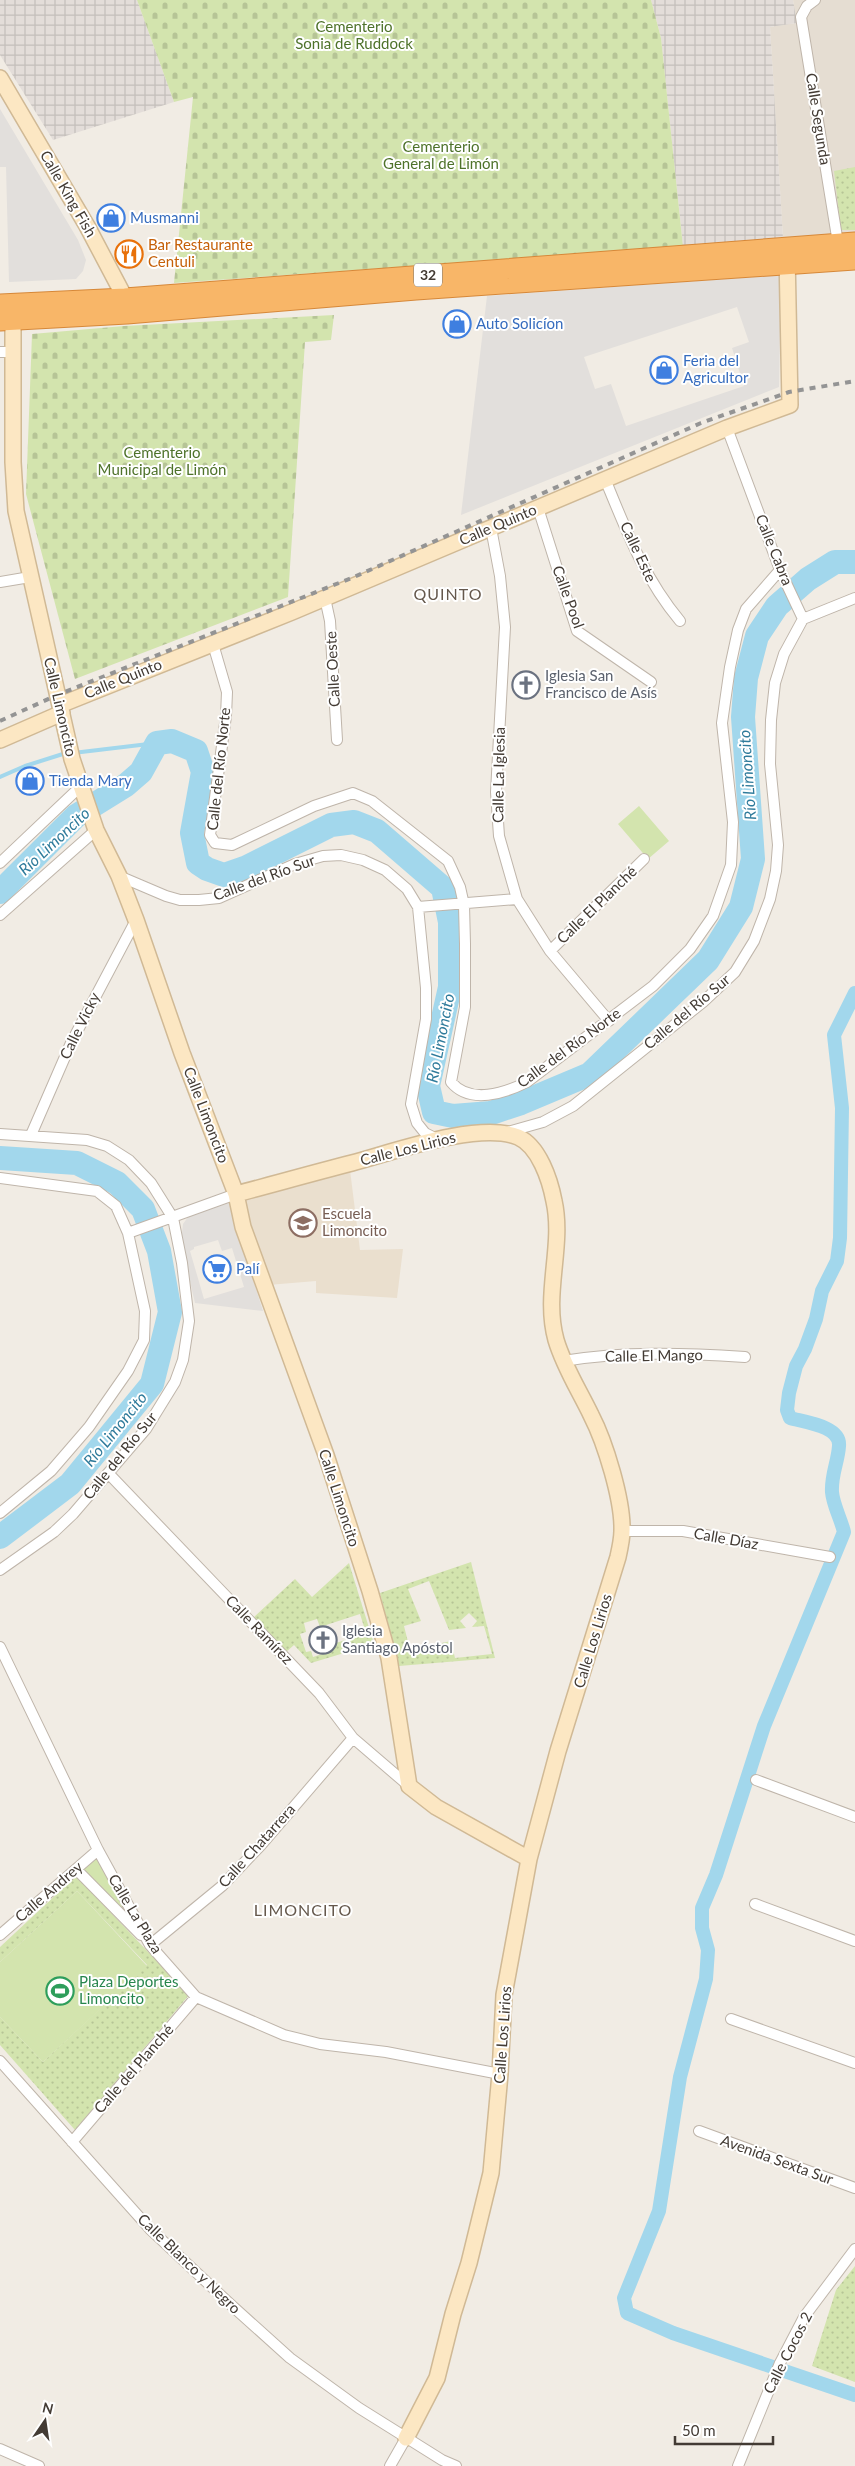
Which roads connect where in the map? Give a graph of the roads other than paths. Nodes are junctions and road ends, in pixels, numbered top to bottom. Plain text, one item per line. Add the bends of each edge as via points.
1 (815, 0) edge
2 (0, 78) edge
3 (846, 242) edge
4 (787, 257) junction
5 (855, 260) edge
6 (126, 306) junction
7 (6, 312) edge
8 (7, 352) edge
9 (727, 428) junction
10 (604, 478) junction
11 (538, 508) junction
12 (491, 528) junction
13 (780, 570) junction
14 (30, 577) junction
15 (0, 582) edge
16 (324, 598) junction
17 (855, 598) edge
18 (803, 619) junction
19 (680, 621) dead end
20 (213, 644) junction
21 (650, 682) dead end
22 (61, 709) junction
23 (0, 740) edge
24 (337, 740) dead end
25 (82, 790) junction
26 (94, 825) junction
27 (644, 859) dead end
28 (0, 864) edge
29 (119, 876) junction
30 (516, 899) junction
31 (464, 905) junction
32 (418, 907) junction
33 (0, 915) edge
34 (136, 920) junction
35 (550, 951) junction
36 (609, 1021) junction
37 (504, 1133) junction
38 (0, 1134) edge
39 (31, 1135) junction
40 (437, 1139) junction
41 (0, 1178) edge
42 (236, 1194) junction
43 (173, 1218) junction
44 (131, 1232) junction
45 (745, 1358) dead end
46 (563, 1361) junction
47 (108, 1473) junction
48 (0, 1513) edge
49 (622, 1531) junction
50 (830, 1557) dead end
51 (0, 1570) edge
52 (0, 1647) edge
53 (353, 1738) junction
54 (756, 1780) dead end
55 (410, 1786) junction
56 (855, 1817) edge
57 (98, 1850) junction
58 (529, 1860) junction
59 (76, 1869) junction
60 (754, 1904) dead end
61 (0, 1935) edge
62 (855, 1941) edge
63 (150, 1945) junction
64 (196, 1997) junction
65 (732, 2019) dead end
66 (0, 2061) edge
67 (855, 2063) edge
68 (500, 2074) junction
69 (698, 2131) dead end
70 (72, 2142) junction
71 (855, 2188) edge
72 (855, 2249) edge
73 (406, 2438) junction
74 (0, 2449) edge
75 (39, 2466) edge
76 (390, 2466) edge
77 (456, 2466) edge
78 (738, 2466) edge

1 - 3 street, Calle Segunda via 801,17
2 - 6 street, Calle King Fish via 87,226
3 - 4 highway, 32
4 - 5 highway, 32
4 - 6 highway, 32
4 - 9 street, Calle Quinto via 790,405
6 - 7 highway, 32
7 - 8 street, Calle Limoncito
8 - 14 street, Calle Limoncito via 16,511
9 - 10 street, Calle Quinto
9 - 13 street, Calle Cabra
10 - 11 street, Calle Quinto
10 - 19 street, Calle Este via 643,568
11 - 12 street, Calle Quinto
11 - 21 street, Calle Pool via 577,631
12 - 16 street, Calle Quinto
12 - 30 street, Calle La Iglesia via 505,627 496,792 499,836
13 - 18 street, Calle Cabra
13 - 36 street, Calle del Río Norte via 746,609 732,658 722,723 733,822 731,865 713,916 690,949 653,986
14 - 15 street
14 - 22 street, Calle Limoncito
16 - 20 street, Calle Quinto
16 - 24 street, Calle Oeste via 330,621
17 - 18 street
18 - 37 street, Calle del Río Sur via 784,654 775,683 770,720 770,764 778,845 776,871 770,899 754,941 735,972 703,1002 573,1106 544,1122
20 - 22 street, Calle Quinto
20 - 31 street, Calle del Río Norte via 227,692 210,828 215,844 232,845 314,806 352,793 372,801 448,861
22 - 23 street, Calle Quinto
22 - 25 street, Calle Limoncito
25 - 26 street, Calle Limoncito
25 - 28 street
26 - 29 street, Calle Limoncito
26 - 33 street
27 - 35 street, Calle El Planché
29 - 32 street, Calle del Río Sur via 166,896 199,900 219,898 295,864 341,855 385,870 408,889
29 - 34 street, Calle Limoncito
30 - 31 street
30 - 35 street, Calle La Iglesia
31 - 32 street
31 - 36 street, Calle del Río Norte via 465,1007 451,1082 458,1090 488,1095 508,1092 527,1082
32 - 40 street, Calle del Río Sur via 426,1019 411,1104 417,1123
34 - 39 street, Calle Vicky via 70,1043
34 - 42 street, Calle Limoncito
35 - 36 street, Calle La Iglesia
37 - 40 street, Calle Los Lirios via 486,1132
37 - 46 street, Calle Los Lirios via 520,1138 538,1158 554,1200 557,1218 552,1308
38 - 39 street, Calle del Río Sur
39 - 43 street, Calle del Río Sur via 87,1140 107,1146 129,1160 151,1183
40 - 42 street, Calle Los Lirios
41 - 44 street via 97,1191 116,1206
42 - 43 street
42 - 55 street, Calle Limoncito via 243,1227 326,1455 370,1591 389,1658
43 - 44 street
43 - 47 street, Calle del Río Sur via 188,1302 188,1337 183,1360 175,1382 146,1428
44 - 48 street via 145,1311 144,1340 128,1371 90,1427 51,1471
45 - 46 street, Calle El Mango via 667,1353 591,1356
46 - 49 street, Calle Los Lirios via 592,1416 604,1447 620,1507
47 - 51 street, Calle del Río Sur via 54,1532
47 - 53 street, Calle Ramírez via 319,1693
49 - 50 street, Calle Díaz via 683,1531
49 - 58 street, Calle Los Lirios via 618,1557 558,1751
52 - 57 street, Calle La Plaza
53 - 55 street, Calle Ramírez
53 - 63 street, Calle Chatarrera via 228,1879
54 - 56 street
55 - 58 street via 436,1807
57 - 59 street, Calle Andrey
57 - 63 street, Calle La Plaza
58 - 68 street, Calle Los Lirios via 504,1995
59 - 61 street, Calle Andrey
59 - 63 street
60 - 62 street
63 - 64 street, Calle La Plaza
64 - 68 street, Calle La Plaza via 284,2035
64 - 70 street, Calle del Planché
65 - 67 street
66 - 70 street, Calle Blanco y Negro
68 - 73 street, Calle Los Lirios via 491,2173 469,2263 437,2378
69 - 71 street, Avenida Sexta Sur
70 - 73 street, Calle Blanco y Negro via 150,2229 290,2358
72 - 78 street, Calle Cocos 2 via 804,2317 780,2363
73 - 76 street
73 - 77 street, Calle Blanco y Negro
74 - 75 street

